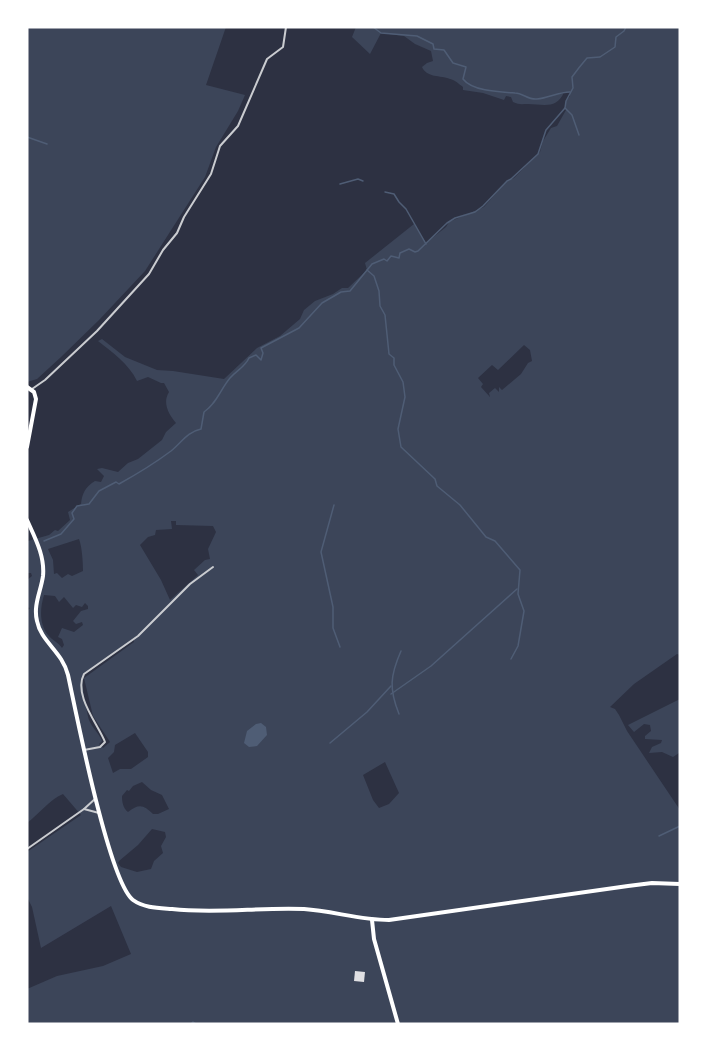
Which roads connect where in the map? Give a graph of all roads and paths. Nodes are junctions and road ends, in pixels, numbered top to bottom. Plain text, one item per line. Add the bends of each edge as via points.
1 (286, 27) edge
2 (29, 388) edge
3 (27, 447) edge
4 (27, 520) edge
5 (213, 567) dead end
6 (84, 750) junction
7 (96, 798) junction
8 (84, 810) junction
9 (100, 813) junction
10 (27, 849) edge
11 (680, 884) edge
12 (372, 920) junction
13 (398, 1024) edge

1 - 2 street via 282,47 267,59 238,126 220,146 211,174 149,274 97,331 45,380
2 - 3 main road via 36,399
4 - 6 main road via 43,562 37,624 65,665
5 - 6 street via 190,584 138,636 82,676 88,712 105,742
6 - 7 main road
7 - 8 street
7 - 9 main road
8 - 9 street
8 - 10 street
9 - 12 main road via 124,889 144,905 216,912 305,909
11 - 12 main road via 652,883
12 - 13 main road

